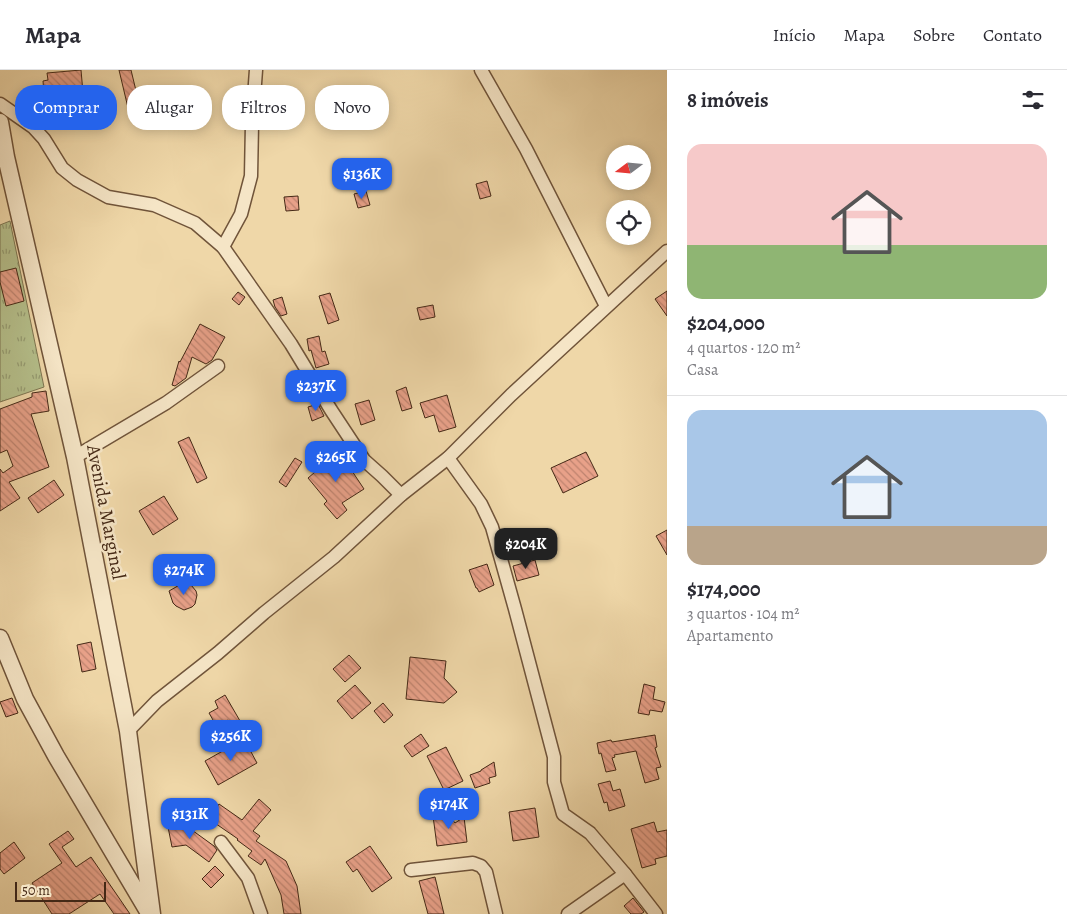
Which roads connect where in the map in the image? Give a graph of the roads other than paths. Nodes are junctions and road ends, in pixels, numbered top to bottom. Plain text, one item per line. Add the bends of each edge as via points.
1 (256, 70) edge
2 (481, 70) edge
3 (0, 104) edge
4 (0, 122) edge
5 (223, 247) junction
6 (667, 252) edge
7 (606, 306) junction
8 (218, 366) dead end
9 (75, 456) junction
10 (448, 458) junction
11 (401, 495) junction
12 (0, 638) edge
13 (128, 731) junction
14 (221, 842) dead end
15 (411, 870) dead end
16 (625, 874) junction
17 (150, 914) edge
18 (261, 914) edge
19 (496, 914) edge
20 (568, 914) edge
21 (656, 914) edge

1 - 5 street via 251,176 241,214
2 - 7 street via 526,149
3 - 5 street via 34,127 62,168 77,180 108,197 154,205 195,222
4 - 9 street, Avenida Marginal
5 - 11 street via 291,344 364,460
6 - 7 street
7 - 10 street
8 - 9 street via 166,403
9 - 13 street, Avenida Marginal
10 - 11 street
10 - 16 street via 481,504 492,527 554,757 554,782 563,814 590,833
11 - 13 street via 334,557 157,701
12 - 17 street, Avenida Marginal via 25,699
13 - 17 street, Avenida Marginal
14 - 18 street via 248,878
15 - 19 street via 473,863 481,866 486,872
16 - 20 street
16 - 21 street

